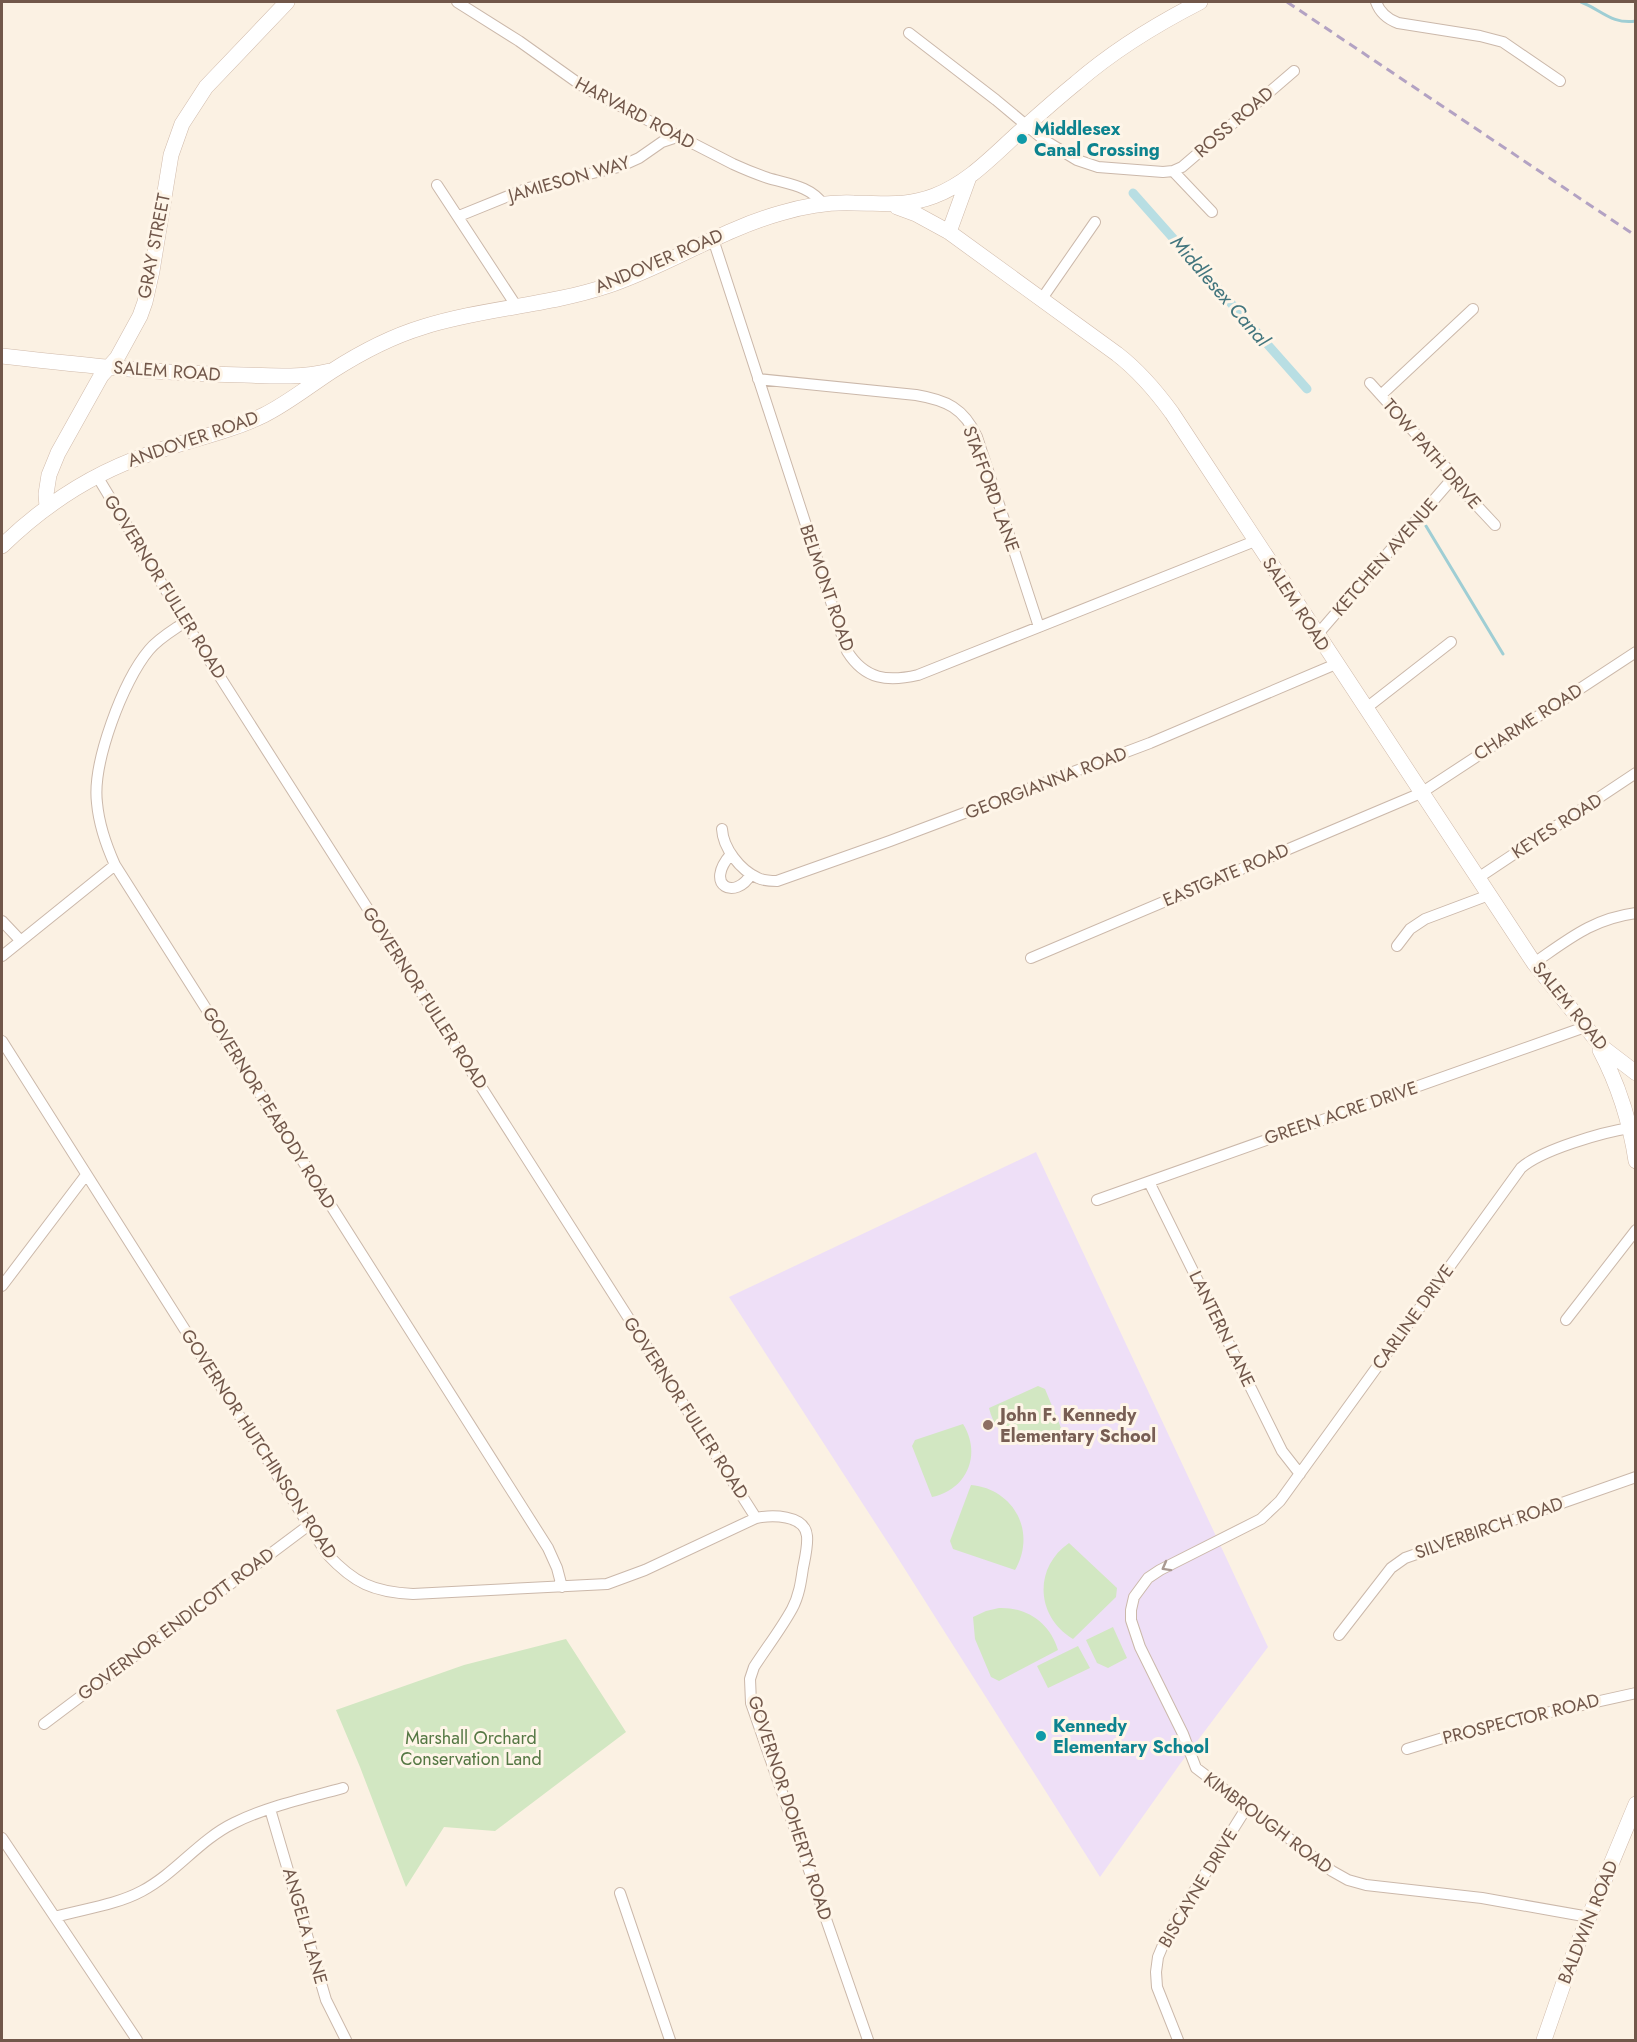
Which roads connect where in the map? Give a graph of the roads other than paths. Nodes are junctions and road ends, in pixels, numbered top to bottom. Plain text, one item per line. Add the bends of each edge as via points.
1 (287, 2) edge
2 (457, 2) edge
3 (1200, 2) edge
4 (1376, 2) edge
5 (909, 33) dead end
6 (1294, 71) dead end
7 (1560, 81) dead end
8 (1026, 126) junction
9 (677, 137) junction
10 (1173, 171) junction
11 (969, 177) junction
12 (437, 185) dead end
13 (823, 204) junction
14 (891, 206) junction
15 (1212, 212) dead end
16 (459, 216) junction
17 (1095, 222) dead end
18 (949, 232) junction
19 (713, 239) junction
20 (1041, 300) junction
21 (517, 307) junction
22 (1473, 309) dead end
23 (2, 356) edge
24 (108, 368) junction
25 (334, 370) junction
26 (287, 376) junction
27 (758, 379) junction
28 (1370, 383) dead end
29 (300, 394) junction
30 (1381, 395) junction
31 (97, 476) junction
32 (1452, 479) junction
33 (47, 507) junction
34 (1495, 525) dead end
35 (1255, 541) junction
36 (2, 546) edge
37 (185, 622) junction
38 (1039, 627) junction
39 (1317, 635) junction
40 (1450, 642) dead end
41 (1635, 652) edge
42 (1336, 664) junction
43 (1365, 709) junction
44 (1635, 773) edge
45 (1421, 793) junction
46 (722, 829) dead end
47 (731, 854) junction
48 (115, 865) junction
49 (751, 874) junction
50 (1478, 878) junction
51 (1489, 895) junction
52 (1635, 913) edge
53 (2, 921) edge
54 (20, 940) junction
55 (1397, 946) dead end
56 (2, 956) edge
57 (1031, 958) dead end
58 (1534, 963) junction
59 (1587, 1030) junction
60 (2, 1041) edge
61 (1635, 1073) edge
62 (1633, 1136) edge
63 (1635, 1161) edge
64 (86, 1175) junction
65 (1149, 1182) junction
66 (1098, 1200) dead end
67 (1635, 1230) edge
68 (2, 1286) edge
69 (1566, 1320) dead end
70 (1300, 1474) junction
71 (1635, 1477) edge
72 (756, 1518) junction
73 (309, 1525) junction
74 (1217, 1540) joint
75 (562, 1587) junction
76 (1340, 1635) dead end
77 (1635, 1693) edge
78 (44, 1724) dead end
79 (1407, 1749) dead end
80 (343, 1788) dead end
81 (1635, 1804) edge
82 (1247, 1807) junction
83 (270, 1809) junction
84 (2, 1838) edge
85 (620, 1893) dead end
86 (54, 1917) junction
87 (1589, 1917) junction
88 (137, 2040) edge
89 (346, 2040) edge
90 (670, 2040) edge
91 (868, 2040) edge
92 (1178, 2040) edge
93 (1544, 2040) edge

1 - 24 main road, GRAY STREET via 206,87 182,124 171,155 145,302
2 - 9 street, HARVARD ROAD via 585,88
3 - 8 main road, ANDOVER ROAD via 1153,26 1107,58
4 - 7 street via 1382,13 1398,23 1503,42
5 - 8 street
6 - 10 street, ROSS ROAD
8 - 10 street via 1090,165
8 - 11 main road, ANDOVER ROAD
9 - 13 street, HARVARD ROAD via 745,170 808,190
9 - 16 street, JAMIESON WAY via 619,167 528,188
10 - 15 street
11 - 14 main road, ANDOVER ROAD via 929,198
11 - 18 main road
12 - 16 street
13 - 14 main road, ANDOVER ROAD
13 - 19 main road, ANDOVER ROAD via 756,220
14 - 18 main road, SALEM ROAD
16 - 21 street
17 - 20 street
18 - 20 main road, SALEM ROAD
19 - 21 main road, ANDOVER ROAD via 607,286
19 - 27 street, BELMONT ROAD
20 - 35 main road, SALEM ROAD via 1122,358 1153,388
21 - 25 main road, ANDOVER ROAD via 423,327 373,347
22 - 30 street
23 - 24 main road, SALEM ROAD
24 - 26 main road, SALEM ROAD
24 - 33 main road, GRAY STREET via 58,453 49,475
25 - 26 main road, SALEM ROAD
25 - 29 main road, ANDOVER ROAD
26 - 29 main road
27 - 38 street, STAFFORD LANE via 916,395 961,412 977,437
27 - 38 street, BELMONT ROAD via 847,651 857,664 872,675 907,678
28 - 30 street, TOW PATH DRIVE
29 - 31 main road, ANDOVER ROAD via 244,423 137,458
30 - 32 street, TOW PATH DRIVE via 1452,474
31 - 33 main road, ANDOVER ROAD
31 - 37 street, GOVERNOR FULLER ROAD
32 - 34 street, TOW PATH DRIVE
32 - 39 street, KETCHEN AVENUE
33 - 36 main road, ANDOVER ROAD
35 - 38 street, BELMONT ROAD
35 - 39 main road, SALEM ROAD
37 - 48 street, GOVERNOR PEABODY ROAD via 157,641 135,669 102,755 97,804
37 - 72 street, GOVERNOR FULLER ROAD
39 - 42 main road, SALEM ROAD
40 - 43 street
41 - 45 street, CHARME ROAD
42 - 43 main road, SALEM ROAD
42 - 49 street, GEORGIANNA ROAD via 1149,743 799,874 777,881 758,879
43 - 45 main road, SALEM ROAD
44 - 50 street, KEYES ROAD
45 - 50 main road, SALEM ROAD
45 - 57 street, EASTGATE ROAD
46 - 47 street
47 - 49 street
47 - 49 street via 719,871 724,885 741,886
48 - 54 street
48 - 75 street, GOVERNOR PEABODY ROAD via 548,1548
50 - 51 main road, SALEM ROAD
51 - 55 street via 1425,919 1410,929
51 - 58 main road, SALEM ROAD
52 - 58 street via 1599,921
53 - 54 street
54 - 56 street
58 - 59 main road, SALEM ROAD
59 - 61 main road, SALEM ROAD via 1611,1056
59 - 62 main road via 1613,1076
59 - 65 street, GREEN ACRE DRIVE
60 - 64 street, GOVERNOR HUTCHINSON ROAD
62 - 63 main road
62 - 70 street, CARLINE DRIVE via 1545,1154 1516,1173
64 - 68 street
64 - 73 street, GOVERNOR HUTCHINSON ROAD
65 - 66 street, GREEN ACRE DRIVE
65 - 70 street, LANTERN LANE via 1282,1451
67 - 69 street
70 - 74 street, CARLINE DRIVE via 1265,1516
71 - 76 street, SILVERBIRCH ROAD via 1405,1558 1391,1568
72 - 75 street, GOVERNOR HUTCHINSON ROAD via 619,1580
72 - 91 street, GOVERNOR DOHERTY ROAD via 788,1518 800,1524 807,1537 797,1599 754,1667 751,1703
73 - 75 street, GOVERNOR HUTCHINSON ROAD via 344,1572 387,1593
73 - 78 street, GOVERNOR ENDICOTT ROAD
74 -> 82 street, KIMBROUGH ROAD via 1145,1581 1133,1601 1131,1620 1194,1766
77 - 79 street, PROSPECTOR ROAD via 1469,1730
80 - 83 street
81 - 87 main road, BALDWIN ROAD
82 - 87 street, KIMBROUGH ROAD via 1328,1868 1357,1883 1482,1898
82 - 92 street, BISCAYNE DRIVE via 1168,1933 1158,1957 1157,1987
83 - 86 street via 224,1828 142,1892
83 - 89 street, ANGELA LANE via 327,2000
84 - 86 street
85 - 90 street
86 - 88 street
87 - 93 main road, BALDWIN ROAD

